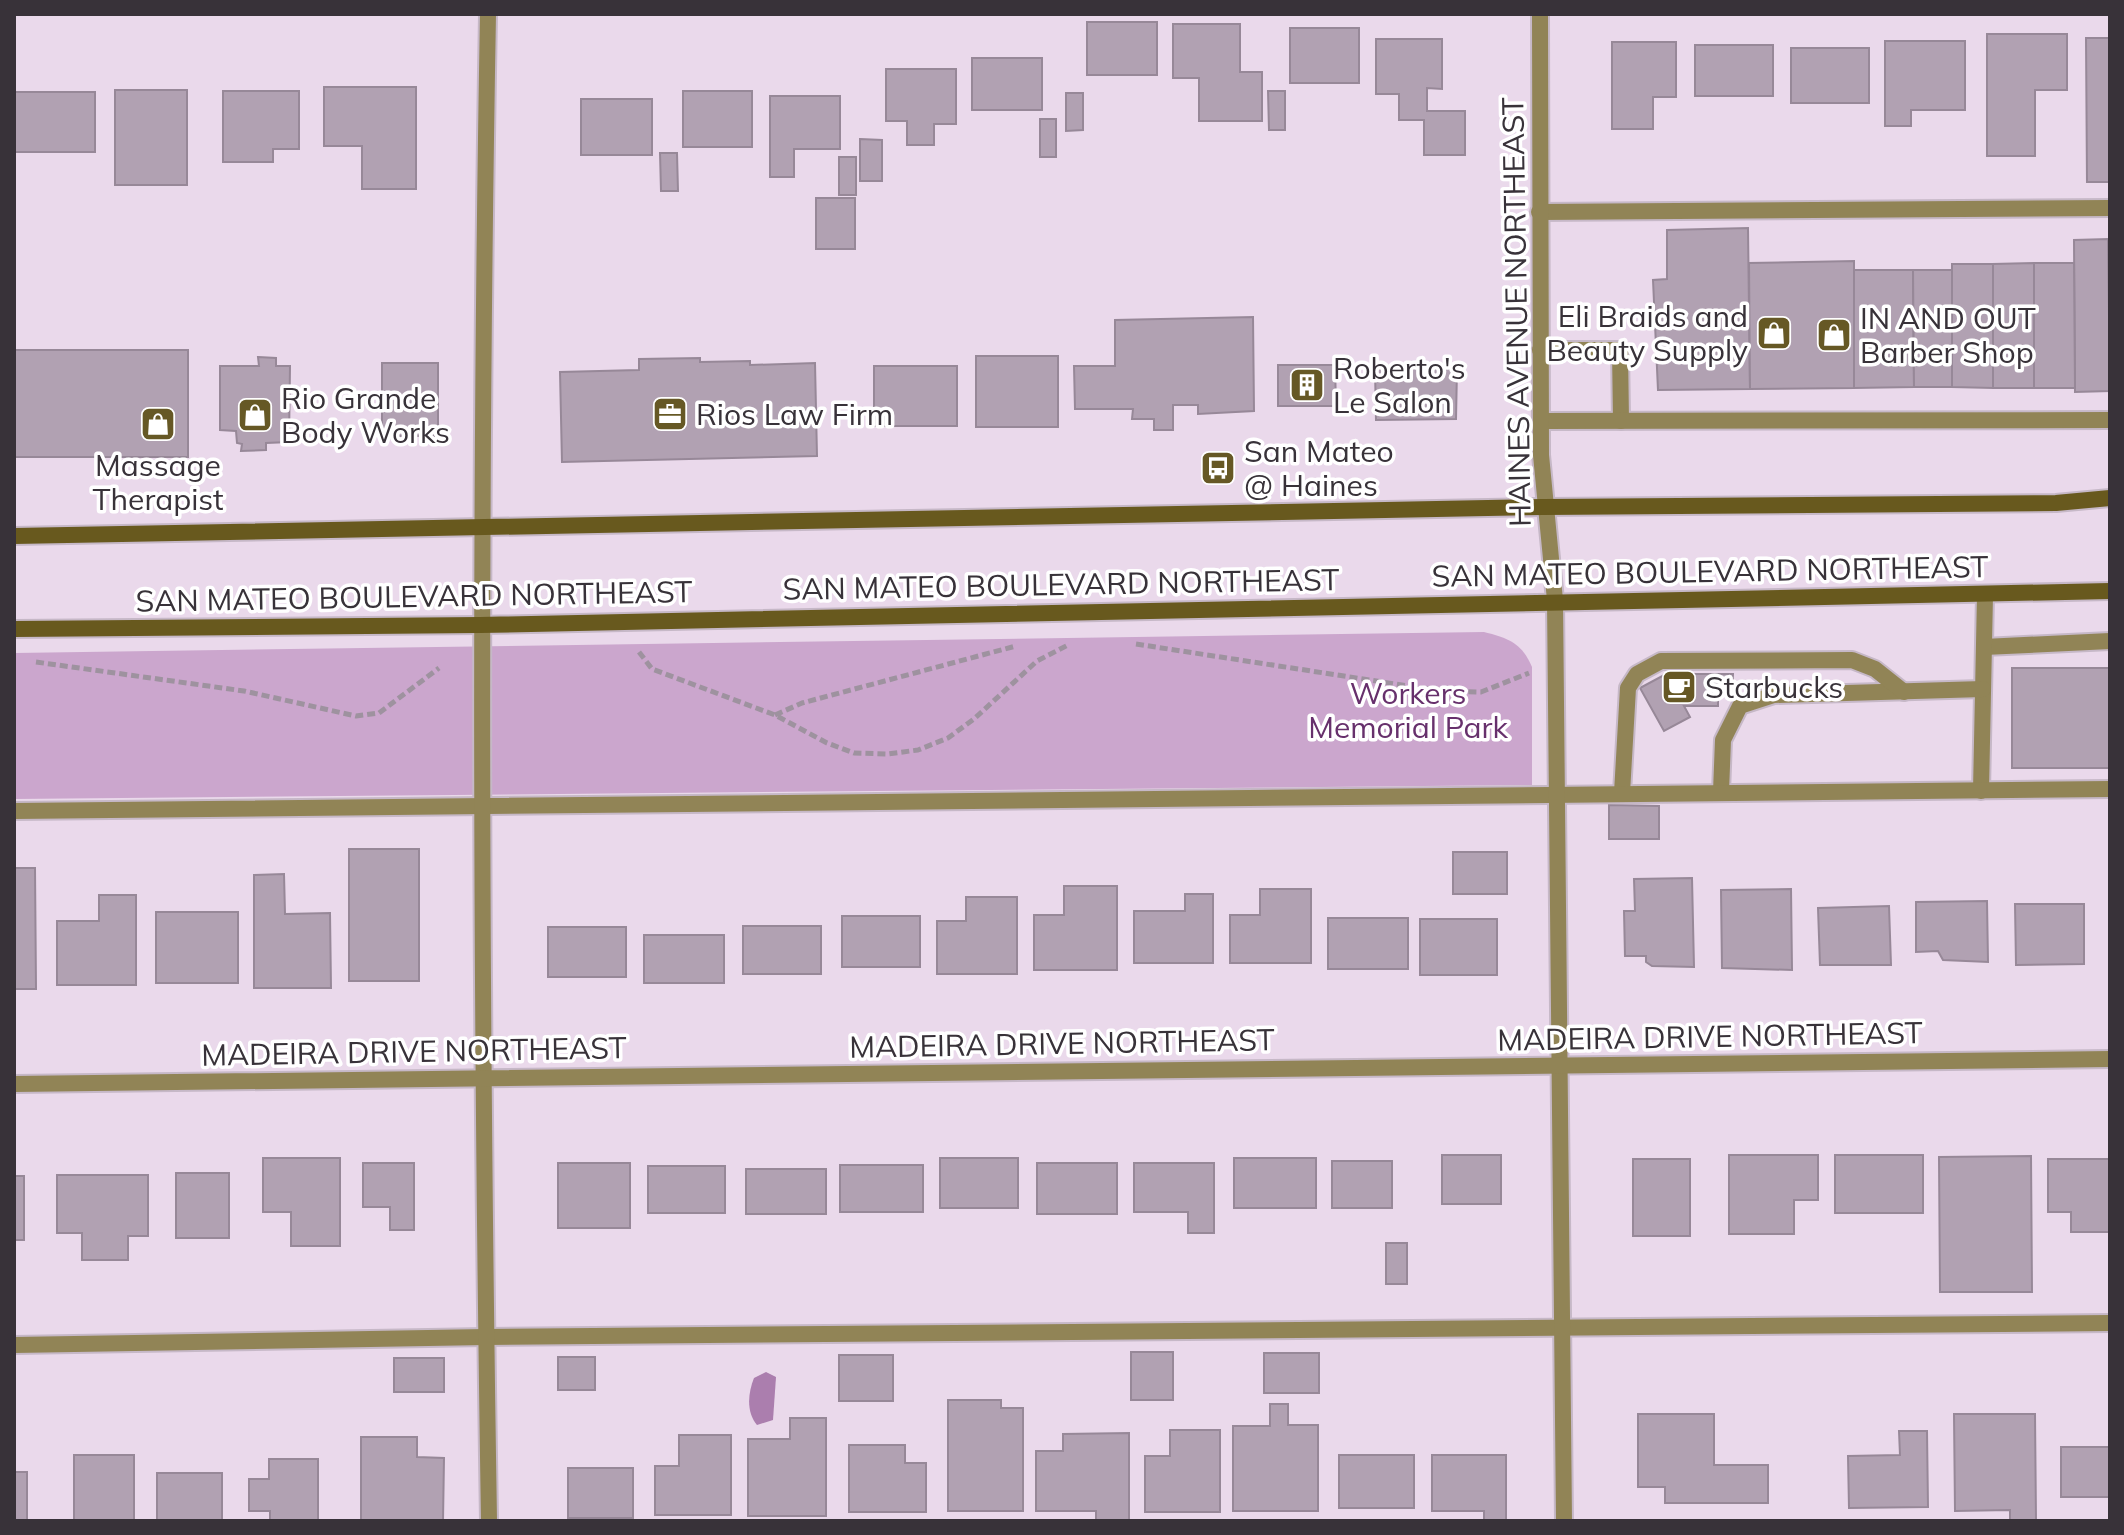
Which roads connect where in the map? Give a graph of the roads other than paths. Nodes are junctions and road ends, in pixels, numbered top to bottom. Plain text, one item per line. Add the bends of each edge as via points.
1 (488, 14) edge
2 (1540, 14) edge
3 (2110, 208) edge
4 (1539, 212) junction
5 (1540, 350) junction
6 (2110, 420) edge
7 (1541, 421) junction
8 (1621, 421) junction
9 (2110, 498) edge
10 (1543, 507) junction
11 (482, 529) junction
12 (14, 536) edge
13 (2110, 591) edge
14 (1985, 595) junction
15 (1555, 600) junction
16 (480, 625) junction
17 (14, 629) edge
18 (2110, 641) edge
19 (1984, 647) junction
20 (1983, 689) junction
21 (1904, 692) junction
22 (2110, 789) edge
23 (1981, 791) junction
24 (1721, 792) junction
25 (1556, 793) junction
26 (1622, 793) junction
27 (481, 806) junction
28 (14, 811) edge
29 (2110, 1059) edge
30 (1557, 1066) junction
31 (482, 1077) junction
32 (14, 1084) edge
33 (2110, 1323) edge
34 (1561, 1330) junction
35 (486, 1337) junction
36 (14, 1345) edge
37 (489, 1521) edge
38 (1564, 1521) edge

1 - 11 street
2 - 4 street, HAINES AVENUE NORTHEAST
3 - 4 street
4 - 5 street, HAINES AVENUE NORTHEAST
5 - 7 street, HAINES AVENUE NORTHEAST
5 - 8 street via 1620,350
6 - 8 street
7 - 8 street
7 - 10 street, HAINES AVENUE NORTHEAST
9 - 10 main road, SAN MATEO BOULEVARD NORTHEAST via 2056,503
10 - 11 main road, SAN MATEO BOULEVARD NORTHEAST
10 - 15 street, HAINES AVENUE NORTHEAST
11 - 12 main road, SAN MATEO BOULEVARD NORTHEAST
11 - 16 street
13 - 14 main road, SAN MATEO BOULEVARD NORTHEAST
14 - 15 main road, SAN MATEO BOULEVARD NORTHEAST
14 - 19 street
15 - 16 main road, SAN MATEO BOULEVARD NORTHEAST
15 - 25 street, HAINES AVENUE NORTHEAST
16 - 17 main road, SAN MATEO BOULEVARD NORTHEAST
16 - 27 street
18 - 19 street
19 - 20 street
20 - 21 street
20 - 23 street
21 - 24 street via 1774,695 1740,706 1723,740
21 - 26 street via 1875,669 1852,660 1661,661 1637,674 1628,688
22 - 23 street
23 - 24 street
24 - 26 street
25 - 26 street
25 - 27 street
25 - 30 street, HAINES AVENUE NORTHEAST
27 - 28 street
27 - 31 street
29 - 30 street, MADEIRA DRIVE NORTHEAST
30 - 31 street, MADEIRA DRIVE NORTHEAST
30 - 34 street, HAINES AVENUE NORTHEAST
31 - 32 street, MADEIRA DRIVE NORTHEAST
31 - 35 street
33 - 34 street
34 - 35 street
34 - 38 street, HAINES AVENUE NORTHEAST
35 - 36 street
35 - 37 street

